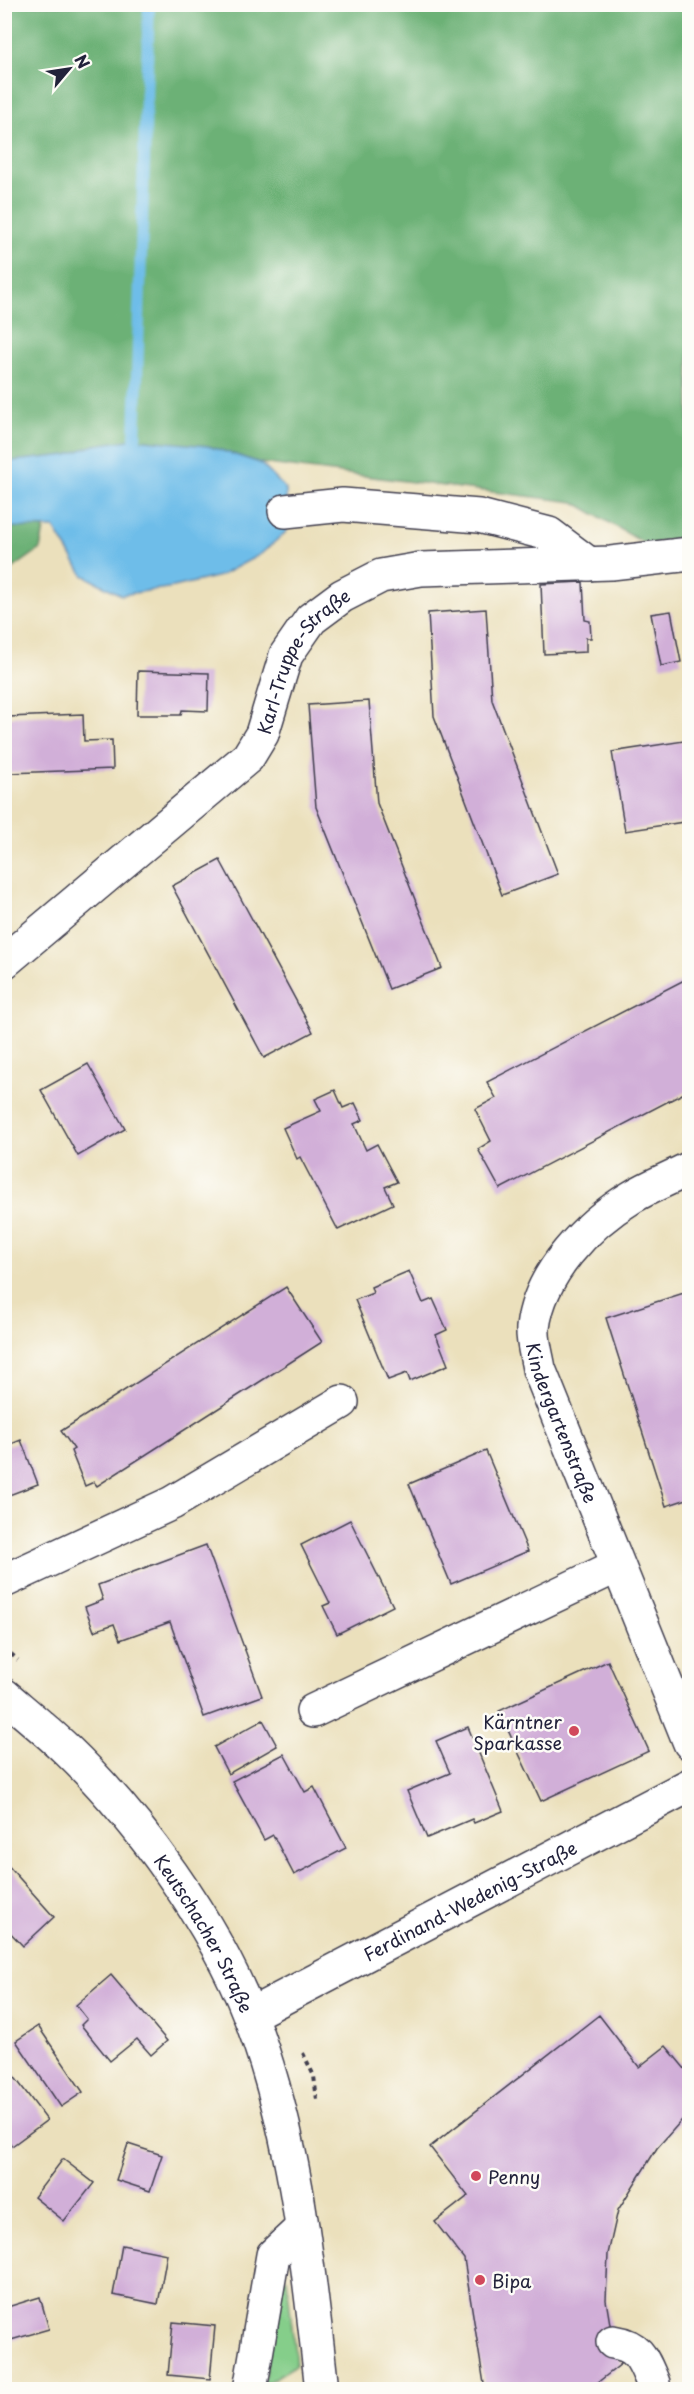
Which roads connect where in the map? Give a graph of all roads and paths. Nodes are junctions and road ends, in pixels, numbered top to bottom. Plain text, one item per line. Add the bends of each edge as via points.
1 (285, 511) dead end
2 (690, 554) edge
3 (589, 564) junction
4 (4, 962) edge
5 (690, 1168) edge
6 (342, 1402) dead end
7 (617, 1566) junction
8 (4, 1581) edge
9 (4, 1695) edge
10 (313, 1711) dead end
11 (690, 1743) edge
12 (690, 1785) edge
13 (250, 2015) junction
14 (302, 2228) junction
15 (613, 2342) dead end
16 (319, 2389) edge
17 (250, 2390) edge
18 (651, 2390) edge

1 - 3 street via 343,505 479,516 549,534
2 - 3 street, Karl-Truppe-Straße
3 - 4 street, Karl-Truppe-Straße via 421,569 381,576 342,596 311,619 286,655 261,734 248,757
5 - 7 street, Kindergartenstraße via 632,1197 599,1222 565,1257 538,1302 533,1331 539,1369
6 - 8 street via 172,1503
7 - 10 street
7 - 11 street, Kindergartenstraße
9 - 13 street, Keutschacher Straße via 66,1749 104,1789 164,1864 212,1936
12 - 13 street, Ferdinand-Wedenig-Straße
13 - 14 street, Keutschacher Straße via 274,2087
14 - 16 street, Keutschacher Straße
14 - 17 street via 273,2255
15 - 18 street via 629,2344 642,2357 653,2383

